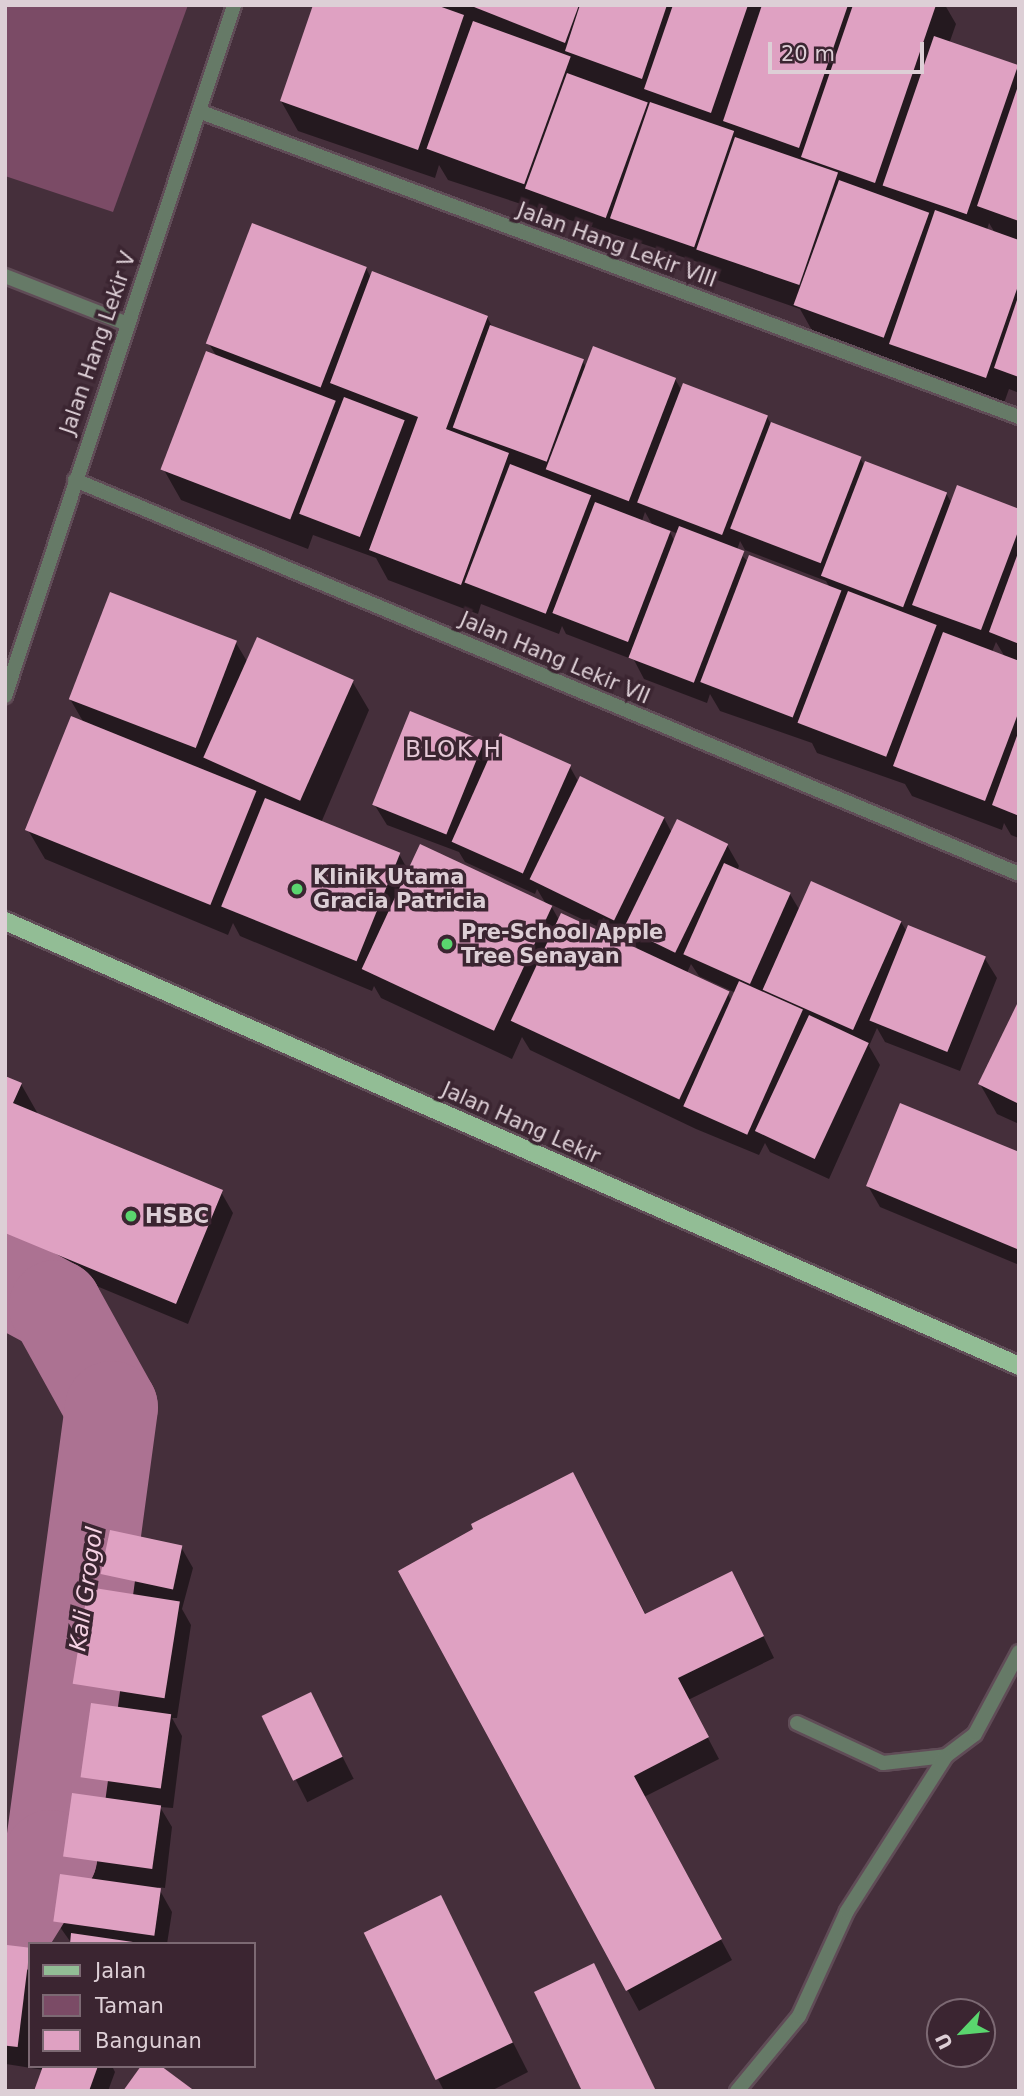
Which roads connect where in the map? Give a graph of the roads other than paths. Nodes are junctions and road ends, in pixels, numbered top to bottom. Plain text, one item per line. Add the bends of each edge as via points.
1 (234, 5) edge
2 (201, 112) junction
3 (5, 276) edge
4 (125, 323) junction
5 (1019, 417) edge
6 (75, 480) junction
7 (5, 696) edge
8 (1019, 874) edge
9 (5, 921) edge
10 (1019, 1366) edge
11 (1019, 1652) edge
12 (797, 1723) dead end
13 (946, 1756) junction
14 (737, 2091) edge

1 - 2 street, Jalan Hang Lekir V
2 - 4 street, Jalan Hang Lekir V
2 - 5 street, Jalan Hang Lekir VIII
3 - 4 street
4 - 6 street, Jalan Hang Lekir V
6 - 7 street, Jalan Hang Lekir V
6 - 8 street, Jalan Hang Lekir VII
9 - 10 main road, Jalan Hang Lekir
11 - 13 street via 975,1734
12 - 13 street via 883,1763
13 - 14 street via 847,1911 799,2016

